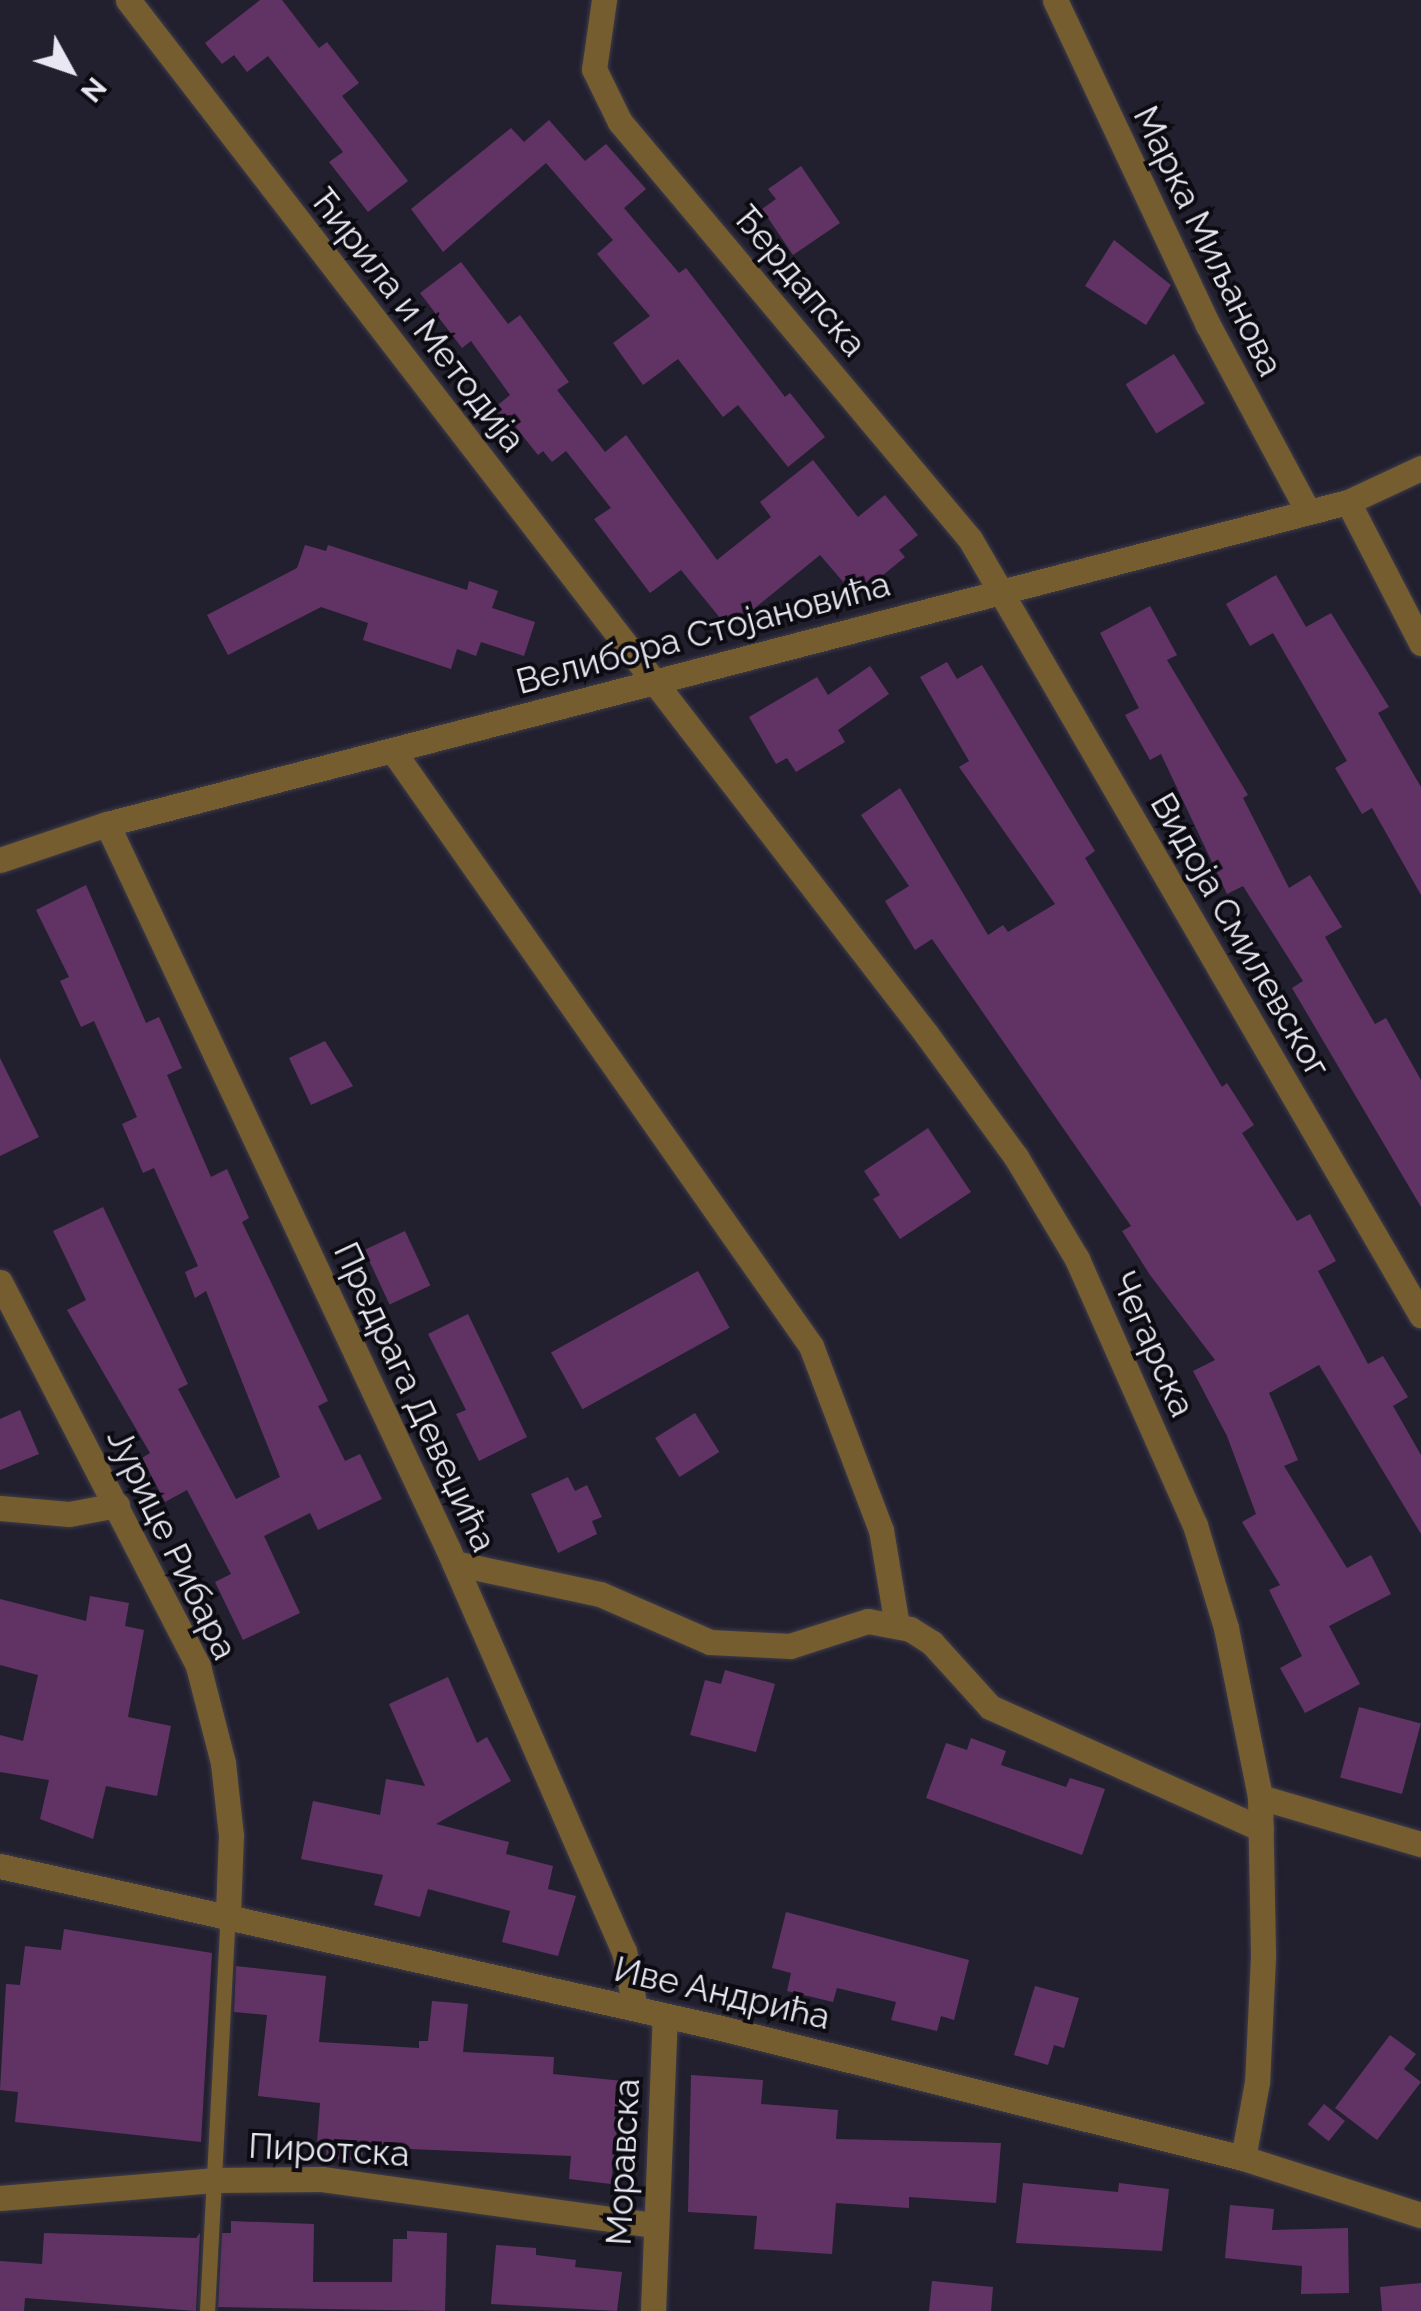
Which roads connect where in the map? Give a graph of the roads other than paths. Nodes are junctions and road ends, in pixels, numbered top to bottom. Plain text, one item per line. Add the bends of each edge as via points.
1 (128, 0) edge
2 (604, 0) edge
3 (1054, 0) edge
4 (1421, 468) edge
5 (1348, 502) junction
6 (1308, 510) junction
7 (999, 590) junction
8 (1421, 643) edge
9 (652, 683) junction
10 (393, 750) junction
11 (107, 824) junction
12 (0, 860) edge
13 (0, 1282) edge
14 (1421, 1314) edge
15 (117, 1505) junction
16 (0, 1508) edge
17 (454, 1564) junction
18 (898, 1626) junction
19 (1260, 1797) junction
20 (1261, 1829) junction
21 (1421, 1844) edge
22 (0, 1866) edge
23 (228, 1912) junction
24 (634, 2008) junction
25 (666, 2017) junction
26 (1243, 2158) junction
27 (213, 2180) junction
28 (0, 2198) edge
29 (1421, 2214) edge
30 (653, 2225) junction
31 (207, 2311) edge
32 (653, 2311) edge

1 - 9 street, Ћирила и Методија
2 - 7 street, Ђердапска via 594,69 620,122 970,540
3 - 6 street, Марка Миљанова via 1200,309
4 - 5 street, Велибора Стојановића
5 - 6 street, Велибора Стојановића
5 - 8 street
6 - 7 street, Велибора Стојановића
7 - 9 street, Велибора Стојановића
7 - 14 street, Видоја Смилевског
9 - 10 street, Велибора Стојановића
9 - 19 street, Чегарска via 947,1063 1016,1157 1077,1259 1195,1525 1226,1628
10 - 11 street, Велибора Стојановића
10 - 18 street via 810,1346 881,1530
11 - 12 street, Велибора Стојановића
11 - 17 street, Предрага Девеџића
13 - 15 street, Јурице Рибара
15 - 16 street via 69,1514
15 - 23 street, Јурице Рибара via 198,1666 223,1763
17 - 18 street via 600,1594 710,1642 790,1646 868,1621
17 - 24 street, Предрага Девеџића via 624,1951
18 - 20 street via 932,1643 990,1707
19 - 20 street, Чегарска
19 - 21 street
20 - 26 street, Чегарска via 1257,2082
22 - 23 street, Иве Андрића
23 - 24 street, Иве Андрића
23 - 27 lane
24 - 25 street, Иве Андрића
25 - 26 street, Иве Андрића
25 - 30 street, Моравска
26 - 29 street, Иве Андрића
27 - 28 street, Пиротска
27 - 30 street, Пиротска via 387,2185
27 - 31 lane
30 - 32 street, Моравска

